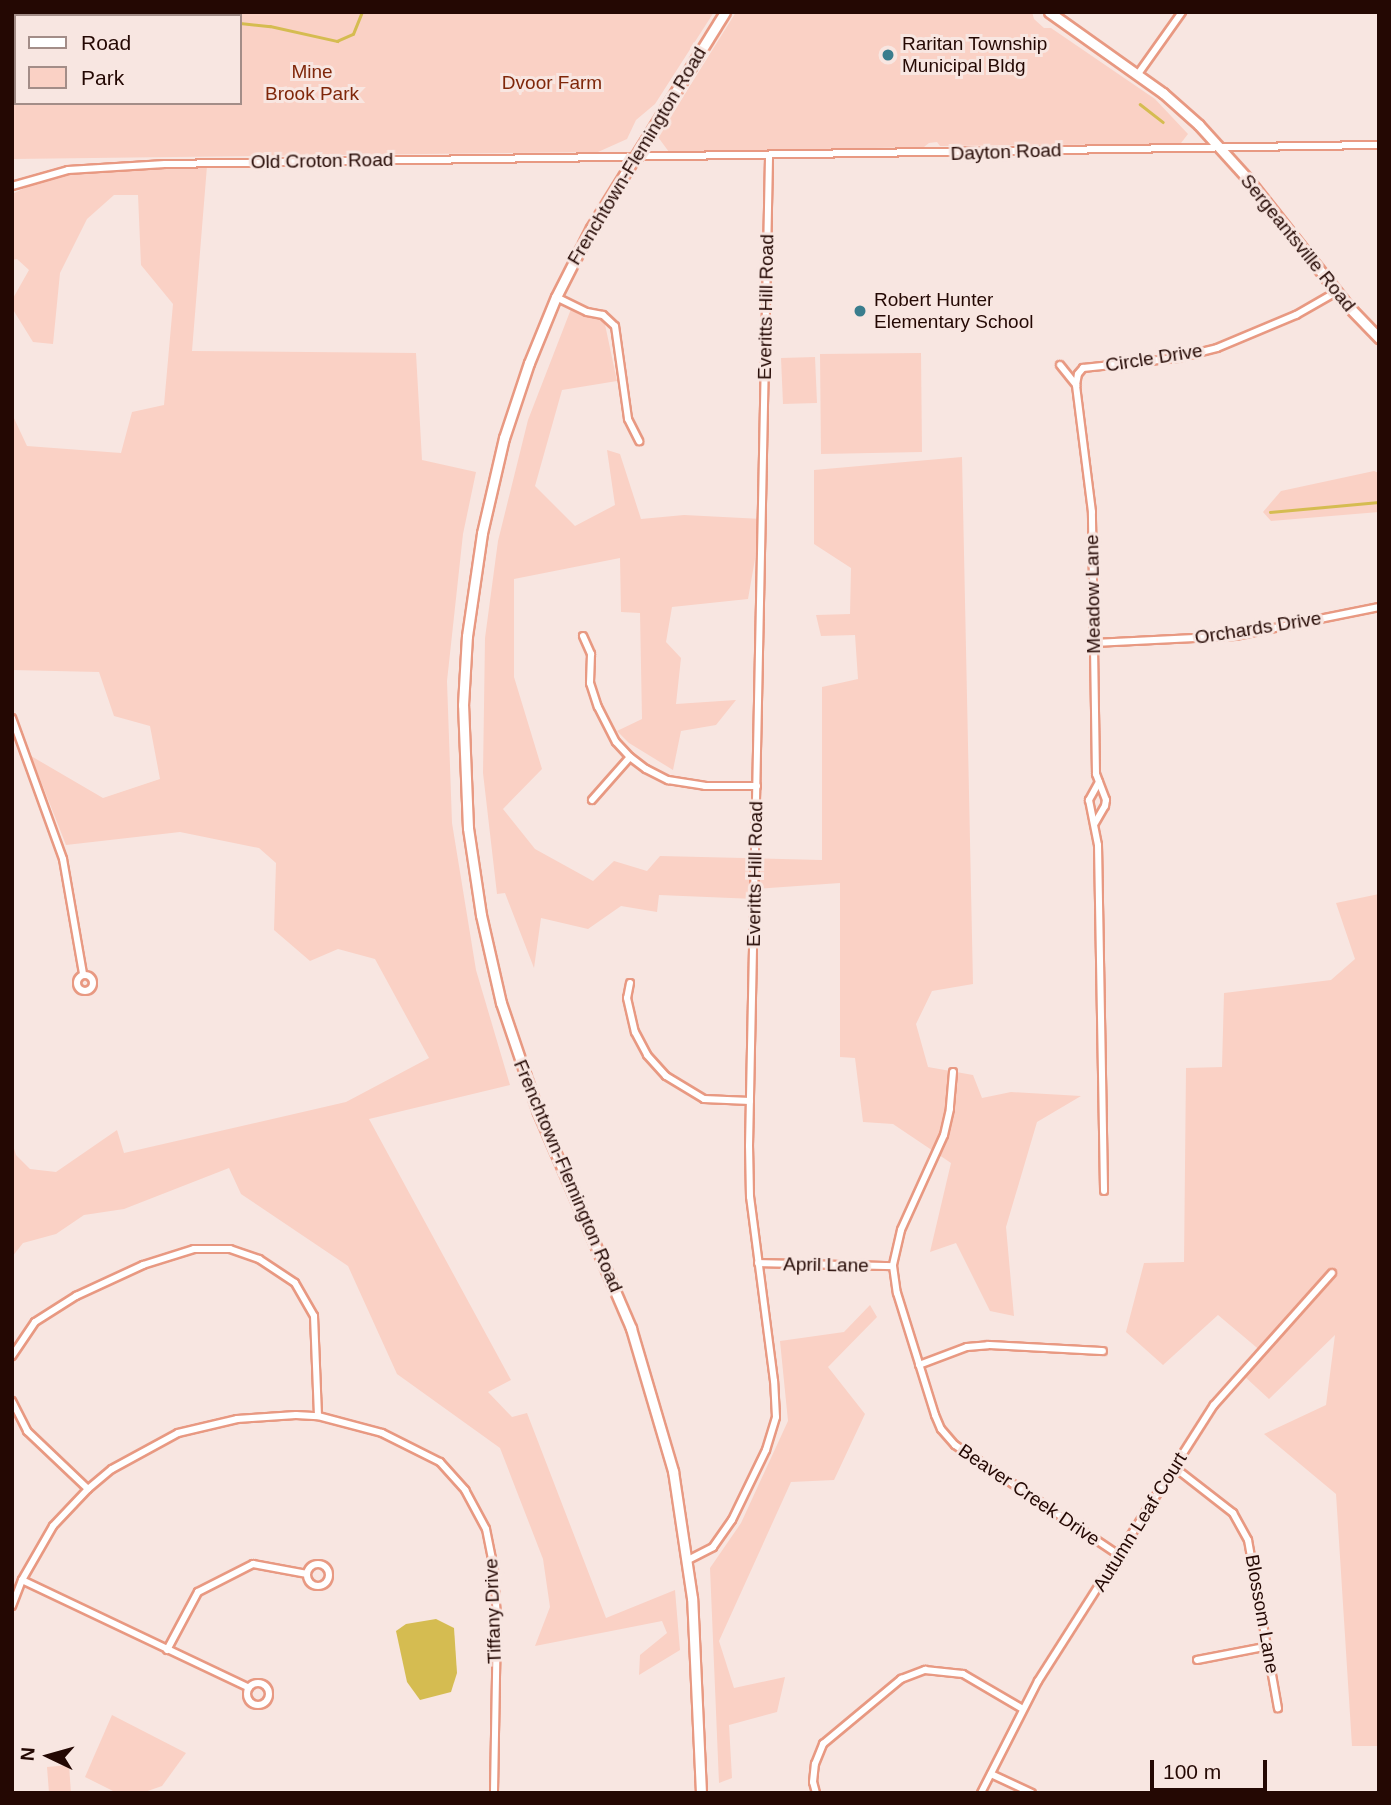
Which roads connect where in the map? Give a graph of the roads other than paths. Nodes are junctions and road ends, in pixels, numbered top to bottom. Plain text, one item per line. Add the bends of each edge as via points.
1 (727, 12) edge
2 (1049, 12) edge
3 (1182, 12) edge
4 (1138, 74) junction
5 (1379, 145) edge
6 (1219, 146) junction
7 (769, 156) junction
8 (634, 157) junction
9 (12, 186) edge
10 (1336, 292) junction
11 (556, 296) junction
12 (1379, 338) edge
13 (1060, 365) dead end
14 (1076, 385) junction
15 (639, 442) dead end
16 (1379, 607) edge
17 (583, 636) dead end
18 (1094, 643) junction
19 (12, 718) edge
20 (630, 757) junction
21 (1099, 782) junction
22 (757, 786) junction
23 (592, 800) dead end
24 (1095, 823) junction
25 (83, 974) dead end
26 (630, 983) dead end
27 (953, 1072) dead end
28 (750, 1101) junction
29 (1104, 1191) dead end
30 (758, 1263) junction
31 (893, 1266) junction
32 (1332, 1273) dead end
33 (1103, 1351) dead end
34 (12, 1356) edge
35 (919, 1365) junction
36 (12, 1401) edge
37 (318, 1416) junction
38 (1174, 1467) junction
39 (88, 1489) junction
40 (1119, 1555) junction
41 (688, 1560) junction
42 (307, 1574) dead end
43 (22, 1580) junction
44 (12, 1606) edge
45 (1269, 1646) junction
46 (167, 1650) junction
47 (1197, 1660) dead end
48 (249, 1688) dead end
49 (1278, 1708) dead end
50 (1023, 1709) junction
51 (991, 1774) junction
52 (494, 1793) edge
53 (701, 1793) edge
54 (816, 1793) edge
55 (981, 1793) edge
56 (1032, 1793) edge

1 - 8 main road, Frenchtown-Flemington Road
2 - 4 main road, Sergeantsville Road
3 - 4 street
4 - 6 main road, Sergeantsville Road
5 - 6 street, Dayton Road
6 - 7 street, Dayton Road
6 - 10 main road, Sergeantsville Road
7 - 8 street, Dayton Road
7 - 22 street, Everitts Hill Road
8 - 9 street, Old Croton Road via 127,165 68,170
8 - 11 main road, Frenchtown-Flemington Road
10 - 12 main road, Sergeantsville Road
10 - 14 street, Circle Drive via 1297,315 1217,348 1164,360 1083,368
11 - 15 street via 615,326 628,419
11 - 41 main road, Frenchtown-Flemington Road via 504,438 478,553 463,705 468,828 501,1003 538,1112 639,1351 667,1447
13 - 14 street
14 - 18 street, Meadow Lane via 1092,512
16 - 18 street, Orchards Drive via 1235,636
17 - 20 street via 591,654 590,683 598,707 616,742
18 - 21 street, Meadow Lane
19 - 25 street via 63,859
20 - 22 street via 668,780
20 - 23 street
21 - 24 street, Meadow Lane via 1089,800
21 - 24 street, Meadow Lane via 1105,806
22 - 28 street, Everitts Hill Road
24 - 29 street, Meadow Lane
26 - 28 street via 626,998 635,1032 666,1076 704,1099
27 - 31 street, Beaver Creek Drive via 944,1135 901,1230
28 - 30 street, Everitts Hill Road via 750,1197
30 - 31 street, April Lane
30 - 41 street, Everitts Hill Road via 776,1400 772,1434 725,1531 713,1547
31 - 35 street, Beaver Creek Drive
32 - 38 street, Autumn Leaf Court via 1214,1405
33 - 35 street via 988,1345 967,1347
34 - 37 street via 35,1322 76,1296 142,1265 194,1249 230,1249 259,1259 295,1283 314,1316
35 - 40 street, Beaver Creek Drive via 934,1415 955,1445
36 - 39 street via 27,1431
37 - 39 street, Tiffany Drive via 237,1419 178,1433 112,1469
37 - 52 street, Tiffany Drive via 382,1433 440,1462 465,1490 486,1529 497,1619
38 - 40 street, Autumn Leaf Court
38 - 45 street, Blossom Lane via 1233,1513 1248,1540
39 - 43 street, Tiffany Drive via 53,1526
40 - 50 street, Autumn Leaf Court
41 - 53 main road, Frenchtown-Flemington Road
42 - 46 street via 253,1564 198,1592
43 - 44 street, Tiffany Drive
43 - 46 street
45 - 47 street
45 - 49 street, Blossom Lane
46 - 48 street
50 - 51 street, Autumn Leaf Court
50 - 54 street via 963,1674 925,1670 901,1679 823,1744 815,1764
51 - 55 street, Autumn Leaf Court
51 - 56 street

